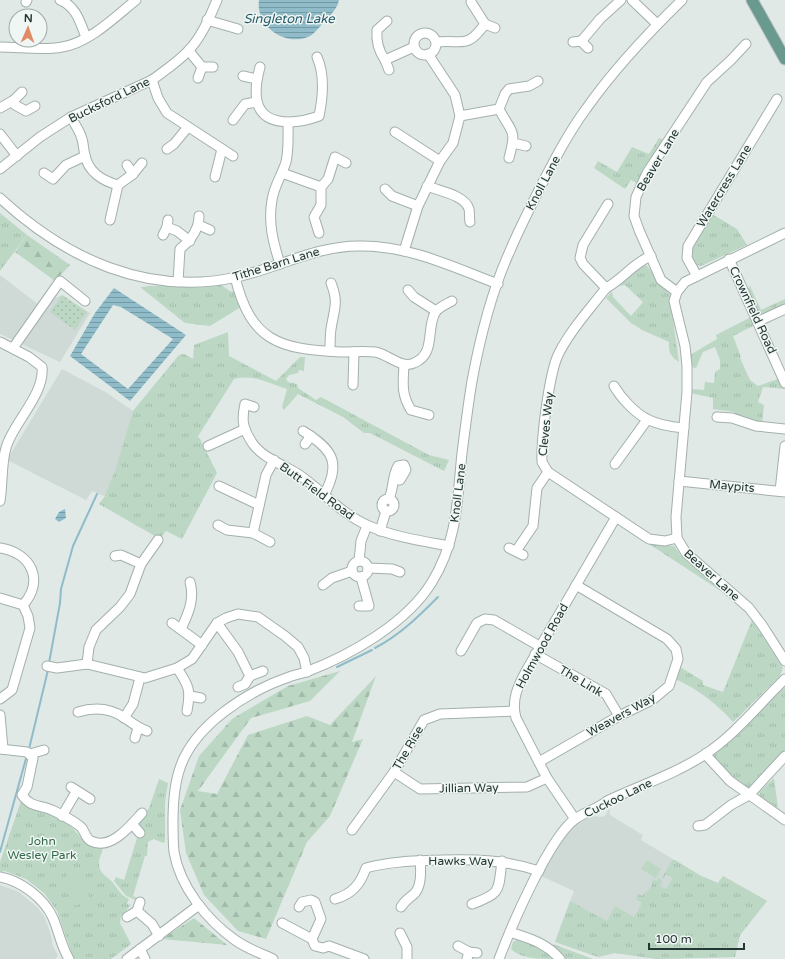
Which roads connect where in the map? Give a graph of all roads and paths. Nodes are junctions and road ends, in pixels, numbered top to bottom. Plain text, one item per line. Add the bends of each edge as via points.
1 (60, 0) edge
2 (136, 0) edge
3 (216, 0) edge
4 (622, 0) edge
5 (632, 0) edge
6 (682, 0) edge
7 (752, 1) edge
8 (470, 2) dead end
9 (207, 20) junction
10 (387, 21) dead end
11 (485, 24) junction
12 (657, 24) junction
13 (495, 28) dead end
14 (238, 29) dead end
15 (86, 37) junction
16 (436, 42) junction
17 (746, 44) dead end
18 (0, 47) edge
19 (414, 47) junction
20 (588, 48) dead end
21 (188, 51) junction
22 (428, 54) junction
23 (317, 57) dead end
24 (785, 59) edge
25 (385, 60) junction
26 (321, 66) junction
27 (331, 66) dead end
28 (202, 67) junction
29 (212, 67) dead end
30 (260, 67) dead end
31 (389, 70) dead end
32 (529, 75) dead end
33 (243, 76) dead end
34 (198, 78) dead end
35 (257, 79) junction
36 (152, 80) junction
37 (22, 92) dead end
38 (777, 99) dead end
39 (14, 100) junction
40 (257, 102) junction
41 (35, 106) dead end
42 (0, 108) edge
43 (499, 110) junction
44 (460, 116) junction
45 (70, 117) junction
46 (233, 120) dead end
47 (288, 122) junction
48 (188, 127) junction
49 (400, 132) dead end
50 (0, 134) edge
51 (513, 143) junction
52 (526, 146) dead end
53 (167, 149) dead end
54 (222, 149) junction
55 (17, 156) junction
56 (85, 156) junction
57 (233, 156) dead end
58 (509, 158) dead end
59 (440, 161) junction
60 (346, 162) dead end
61 (142, 163) dead end
62 (127, 165) dead end
63 (0, 169) edge
64 (44, 173) dead end
65 (282, 173) junction
66 (133, 174) junction
67 (215, 177) dead end
68 (118, 185) junction
69 (427, 186) junction
70 (322, 187) junction
71 (385, 189) dead end
72 (0, 198) edge
73 (608, 204) dead end
74 (418, 206) junction
75 (102, 209) dead end
76 (112, 210) junction
77 (110, 220) dead end
78 (470, 222) dead end
79 (166, 227) dead end
80 (210, 230) dead end
81 (320, 233) dead end
82 (785, 233) edge
83 (190, 241) junction
84 (404, 251) junction
85 (651, 256) junction
86 (729, 259) junction
87 (280, 264) junction
88 (697, 276) junction
89 (235, 277) junction
90 (178, 282) junction
91 (331, 283) dead end
92 (498, 284) junction
93 (606, 288) junction
94 (676, 292) junction
95 (411, 297) dead end
96 (86, 301) dead end
97 (452, 301) dead end
98 (785, 309) edge
99 (436, 311) junction
100 (758, 321) junction
101 (0, 342) edge
102 (13, 348) junction
103 (330, 351) junction
104 (354, 352) junction
105 (404, 365) junction
106 (785, 383) edge
107 (353, 385) dead end
108 (614, 386) dead end
109 (254, 406) dead end
110 (429, 414) dead end
111 (717, 417) dead end
112 (648, 420) junction
113 (684, 428) junction
114 (245, 429) junction
115 (785, 429) edge
116 (305, 444) dead end
117 (208, 446) dead end
118 (785, 446) edge
119 (274, 460) junction
120 (615, 464) dead end
121 (548, 472) junction
122 (395, 480) dead end
123 (679, 481) junction
124 (219, 486) dead end
125 (782, 492) edge
126 (324, 495) junction
127 (0, 501) edge
128 (259, 505) junction
129 (616, 517) junction
130 (218, 525) dead end
131 (367, 526) junction
132 (380, 531) junction
133 (253, 534) junction
134 (677, 538) junction
135 (158, 540) dead end
136 (270, 542) dead end
137 (449, 546) junction
138 (0, 548) edge
139 (516, 551) dead end
140 (115, 556) dead end
141 (359, 561) junction
142 (141, 564) junction
143 (368, 568) junction
144 (352, 571) junction
145 (400, 572) dead end
146 (361, 577) junction
147 (190, 582) dead end
148 (323, 585) dead end
149 (576, 585) junction
150 (0, 598) edge
151 (22, 605) junction
152 (359, 606) dead end
153 (172, 623) dead end
154 (217, 623) junction
155 (181, 629) junction
156 (202, 645) junction
157 (541, 646) junction
158 (460, 651) dead end
159 (535, 654) junction
160 (785, 661) edge
161 (87, 664) junction
162 (47, 666) dead end
163 (177, 668) junction
164 (263, 671) dead end
165 (307, 672) junction
166 (250, 676) junction
167 (140, 678) junction
168 (785, 678) edge
169 (238, 687) dead end
170 (190, 696) junction
171 (201, 698) dead end
172 (0, 699) edge
173 (187, 711) dead end
174 (514, 711) junction
175 (78, 712) dead end
176 (0, 715) edge
177 (619, 716) junction
178 (124, 718) junction
179 (135, 738) dead end
180 (2, 749) edge
181 (44, 750) dead end
182 (30, 754) junction
183 (705, 754) junction
184 (785, 756) edge
185 (539, 762) junction
186 (394, 772) junction
187 (547, 778) junction
188 (749, 795) junction
189 (90, 799) dead end
190 (142, 813) dead end
191 (62, 816) junction
192 (575, 819) junction
193 (785, 820) edge
194 (132, 824) junction
195 (698, 826) dead end
196 (352, 830) dead end
197 (140, 833) dead end
198 (420, 860) junction
199 (502, 861) junction
200 (539, 871) junction
201 (0, 877) edge
202 (334, 899) dead end
203 (403, 900) dead end
204 (476, 900) dead end
205 (199, 905) junction
206 (299, 907) dead end
207 (127, 917) dead end
208 (282, 923) dead end
209 (510, 932) junction
210 (400, 933) dead end
211 (159, 936) junction
212 (312, 939) junction
213 (458, 946) dead end
214 (140, 949) junction
215 (471, 955) edge
216 (69, 959) edge
217 (127, 959) edge
218 (145, 959) edge
219 (273, 959) edge
220 (364, 959) edge
221 (407, 959) edge
222 (499, 959) edge
223 (560, 959) edge

1 - 15 street via 67,3 75,12
2 - 15 street via 113,20
3 - 9 street, Bucksford Lane
4 - 20 street via 577,41
5 - 12 street
6 - 12 street, Knoll Lane
7 - 24 main road
8 - 11 street
9 - 14 street
9 - 21 street, Bucksford Lane via 199,38
10 - 25 street via 373,28 378,48
11 - 13 street
11 - 16 street via 476,36 466,42
12 - 92 street, Knoll Lane via 615,72 576,123 526,216
15 - 18 street via 62,47
16 - 19 street via 430,34 420,34 414,42
16 - 22 street
17 - 85 street, Beaver Lane via 707,82 639,189 634,204 635,221
19 - 22 street via 420,53
19 - 25 street
21 - 28 street
21 - 36 street, Bucksford Lane
22 - 44 street via 455,95
23 - 26 street
25 - 31 street
26 - 27 street
26 - 47 street via 322,116
28 - 29 street
28 - 34 street
30 - 35 street
32 - 43 street via 536,82 529,86 509,89
33 - 35 street
35 - 40 street
36 - 45 street, Bucksford Lane
36 - 48 street via 167,113
37 - 39 street
38 - 88 street, Watercress Lane via 688,246 687,258
39 - 41 street via 15,105 26,112
39 - 42 street
40 - 46 street via 242,101
40 - 47 street via 273,120
43 - 44 street
43 - 51 street via 513,130
44 - 59 street via 453,143
45 - 55 street, Bucksford Lane
45 - 56 street via 81,134
47 - 65 street via 287,156
48 - 53 street
48 - 54 street
49 - 59 street
50 - 55 street
51 - 52 street
51 - 58 street
54 - 57 street
54 - 67 street
55 - 63 street, Bucksford Lane
56 - 64 street via 66,165 53,179
56 - 68 street via 98,177
59 - 69 street
60 - 70 street via 335,157 328,179
61 - 66 street
62 - 66 street
65 - 70 street
65 - 87 street via 274,187 270,212 273,240
66 - 68 street
68 - 76 street
69 - 74 street
69 - 78 street via 466,203
70 - 81 street via 321,204 314,217
71 - 74 street via 390,200
72 - 90 street, Tithe Barn Lane via 17,214 85,259 150,279
73 - 93 street via 583,245 580,258
74 - 84 street
75 - 76 street
76 - 77 street
79 - 83 street via 177,231
80 - 83 street via 199,220
82 - 86 street
83 - 90 street via 180,249
84 - 87 street, Tithe Barn Lane via 369,246 341,247 320,250
84 - 92 street, Tithe Barn Lane
85 - 93 street, Cleves Way via 636,264
85 - 94 street, Beaver Lane via 662,280
86 - 88 street
86 - 100 street, Crownfield Road
87 - 89 street, Tithe Barn Lane
88 - 94 street via 685,282
89 - 90 street, Tithe Barn Lane
89 - 103 street via 245,311 264,334 290,347
91 - 103 street via 336,296 336,308 331,329
92 - 137 street, Knoll Lane via 487,315 472,384 458,506
93 - 121 street, Cleves Way via 572,332 554,365 542,456 542,462
94 - 113 street, Beaver Lane via 674,302 687,361
95 - 99 street
96 - 102 street via 60,281
97 - 99 street
98 - 100 street
99 - 105 street via 425,354 413,364
100 - 106 street, Crownfield Road
101 - 102 street
102 - 127 street via 42,367 43,376 6,447 2,464
103 - 104 street
104 - 105 street via 375,352
104 - 107 street
105 - 110 street via 405,400 411,410
108 - 112 street via 622,400
109 - 114 street, Butt Field Road via 245,404 242,422
111 - 115 street via 732,418 756,426
112 - 113 street
112 - 120 street via 629,450
113 - 123 street, Beaver Lane
114 - 117 street
114 - 119 street, Butt Field Road via 257,448
116 - 126 street via 307,433 320,441 327,449 334,466
118 - 125 street
119 - 126 street, Butt Field Road via 299,475
119 - 128 street via 266,475
121 - 129 street, Cleves Way
121 - 139 street via 537,488 533,526
122 - 132 street via 389,498 383,500 383,509 386,511
123 - 125 street, Maypits
123 - 134 street, Beaver Lane via 675,527
124 - 128 street
126 - 131 street, Butt Field Road via 341,511
128 - 133 street
129 - 134 street, Cleves Way via 649,538 665,541
129 - 149 street, Holmwood Road
130 - 133 street via 227,530
131 - 132 street, Butt Field Road
131 - 141 street via 361,541
132 - 137 street, Butt Field Road
133 - 136 street
134 - 160 street, Beaver Lane via 686,553 749,608
135 - 142 street
137 - 165 street, Knoll Lane via 431,584 404,615 370,640
138 - 151 street via 20,555 32,571 32,589
140 - 142 street via 121,555
141 - 143 street via 364,562
141 - 144 street via 353,565
142 - 161 street via 130,594 96,630 89,647
143 - 145 street
143 - 146 street via 367,573
144 - 146 street
144 - 148 street via 332,578
146 - 152 street via 373,606
147 - 155 street via 196,591
149 - 157 street, Holmwood Road
149 - 177 street, Weavers Way via 667,639 676,649 678,659 669,686 652,700
150 - 151 street
151 - 172 street via 28,616 30,628 12,690
153 - 155 street
154 - 156 street
154 - 165 street via 238,614 258,617 298,647
154 - 166 street via 238,652
155 - 156 street
156 - 163 street via 192,659
157 - 158 street via 494,620 484,619 473,628
157 - 159 street, Holmwood Road
159 - 174 street, Holmwood Road via 517,687
159 - 177 street, The Link via 606,694
161 - 162 street via 57,668
161 - 167 street
163 - 167 street
163 - 170 street via 186,682
164 - 166 street
165 - 205 street, Knoll Lane via 260,690 225,711 198,737 180,767 173,799 174,851 183,876
166 - 169 street via 245,684
167 - 178 street via 132,704
168 - 183 street, Cuckoo Lane via 737,727
170 - 171 street
170 - 173 street
174 - 185 street
174 - 186 street, The Rise via 440,714 424,720
175 - 178 street via 87,705
176 - 180 street
177 - 185 street, Weavers Way
178 - 179 street via 142,729
180 - 182 street
181 - 182 street
182 - 191 street via 33,758 32,767 27,787 22,795 32,805 46,808
183 - 188 street via 730,781
183 - 192 street, Cuckoo Lane
184 - 188 street
185 - 187 street
186 - 187 street, Jillian Way via 420,789 527,786
186 - 196 street, The Rise
187 - 192 street
188 - 193 street
188 - 195 street via 705,825
189 - 191 street via 74,789
190 - 194 street
191 - 194 street via 80,827 86,837 97,843 112,840
192 - 200 street, Cuckoo Lane via 558,837
194 - 197 street
198 - 199 street, Hawks Way
198 - 202 street, Hawks Way via 366,868 356,889
198 - 203 street, Hawks Way via 419,885 415,892
199 - 200 street, Hawks Way
199 - 204 street, Hawks Way via 498,889 493,896
200 - 209 street, Cuckoo Lane
201 - 216 street via 22,885 44,904 52,916
205 - 211 street
205 - 219 street, Knoll Lane via 236,941
206 - 212 street via 302,902 316,902 321,919
207 - 211 street via 138,907
208 - 212 street
209 - 222 street, Cuckoo Lane
209 - 223 street via 541,943
210 - 221 street via 407,946
211 - 214 street
212 - 220 street via 315,946 329,946
213 - 215 street
214 - 217 street
214 - 218 street

